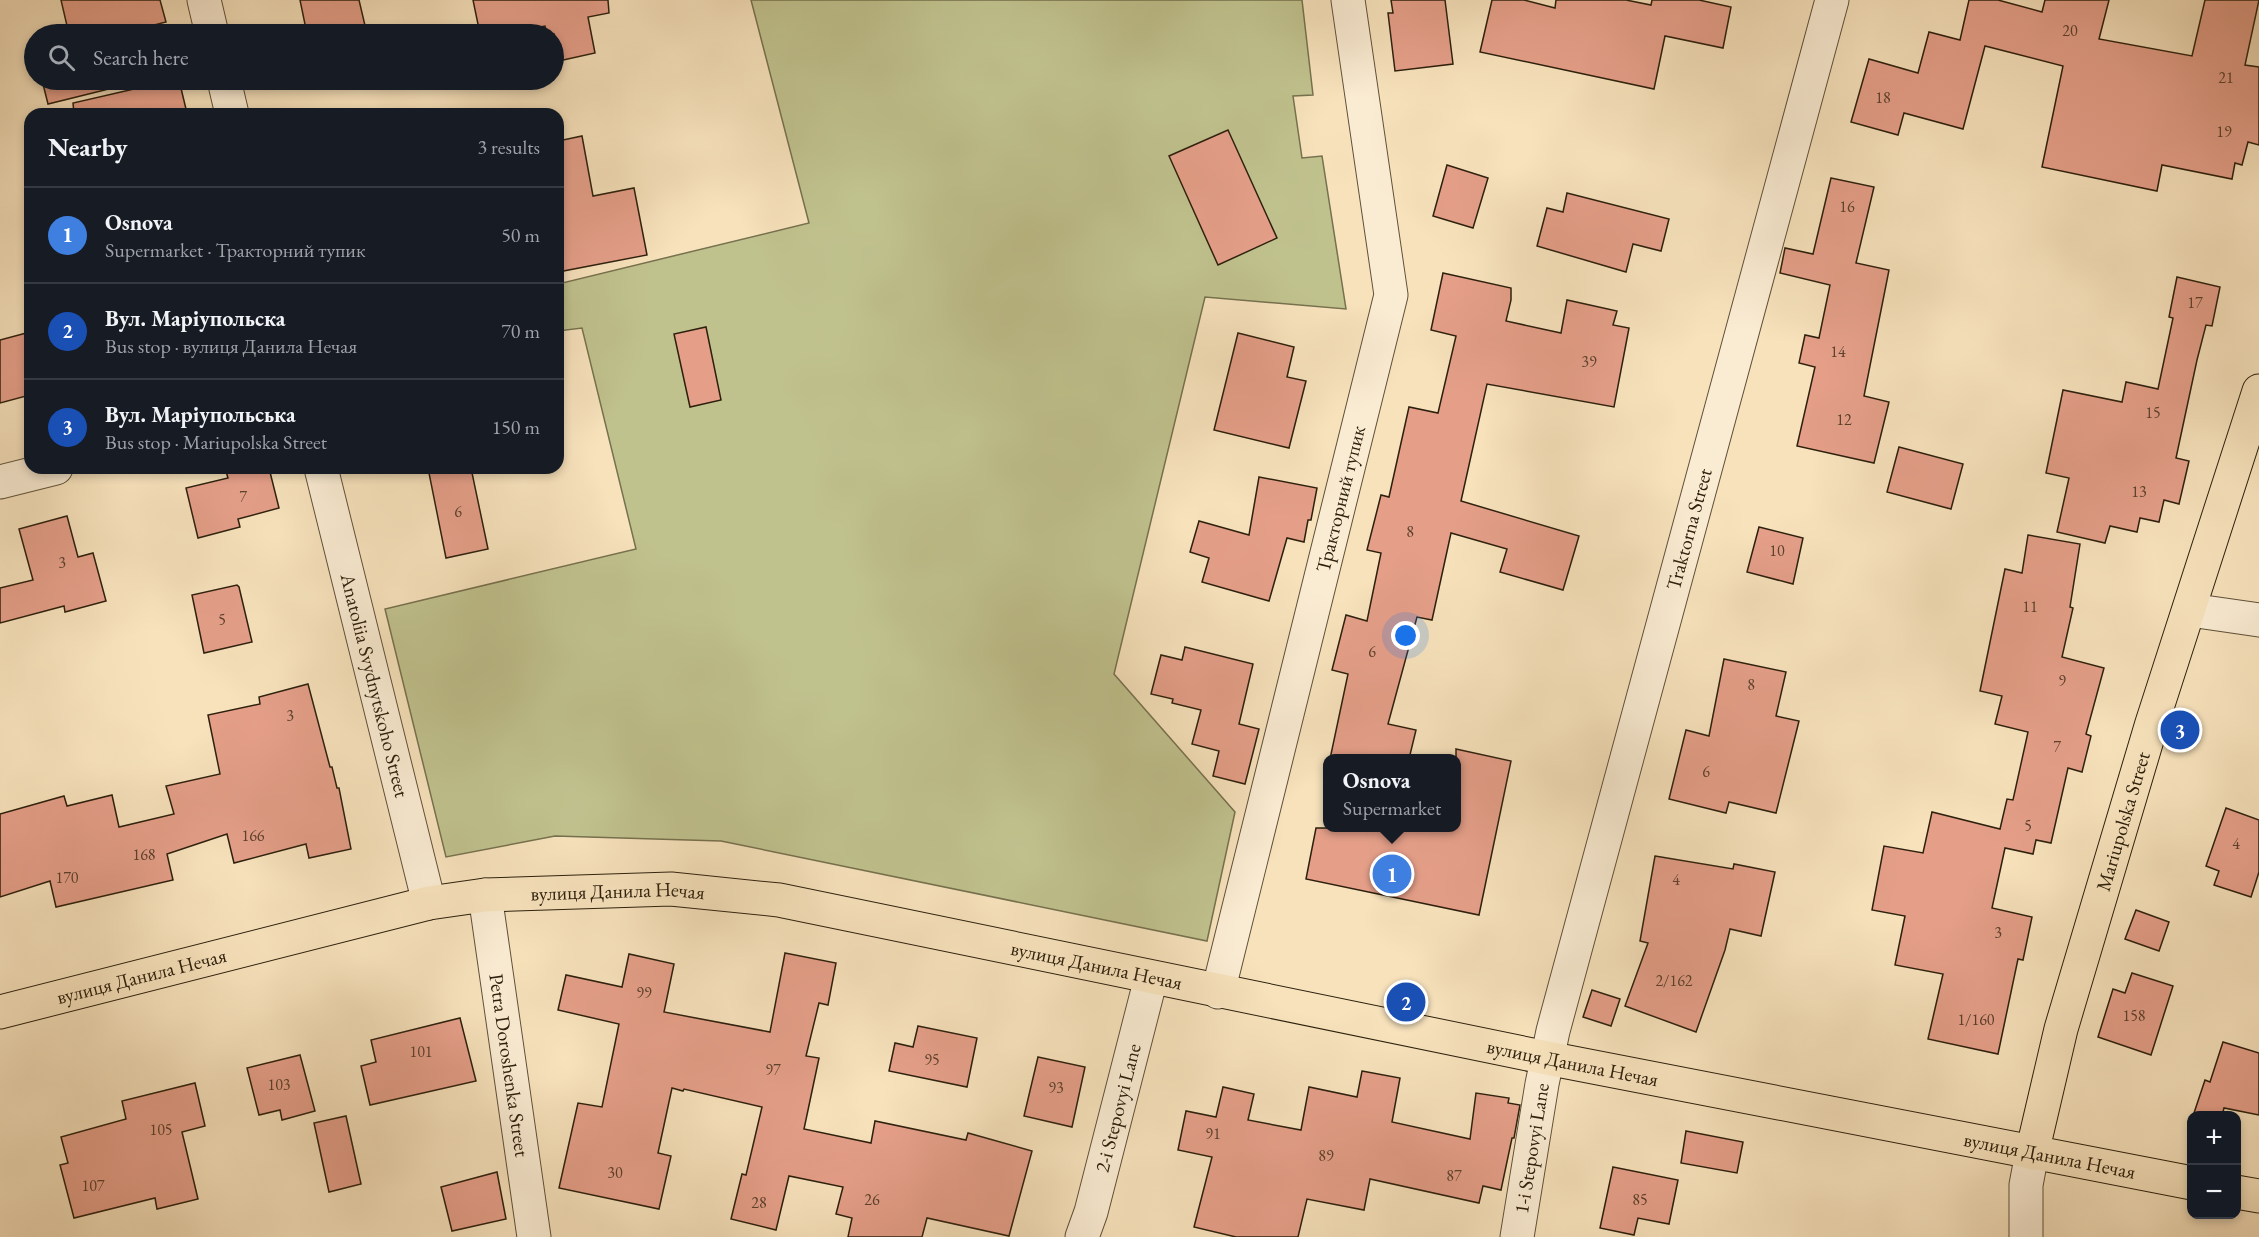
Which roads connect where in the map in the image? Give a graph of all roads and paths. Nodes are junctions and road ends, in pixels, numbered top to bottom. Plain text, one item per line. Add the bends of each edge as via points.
1 (204, 0) edge
2 (1348, 0) edge
3 (1832, 0) edge
4 (210, 24) edge
5 (226, 90) edge
6 (231, 108) edge
7 (2259, 391) edge
8 (32, 474) edge
9 (322, 474) edge
10 (0, 482) edge
11 (2190, 610) junction
12 (2259, 620) edge
13 (485, 896) junction
14 (429, 903) junction
15 (1151, 978) junction
16 (1218, 992) junction
17 (0, 1012) edge
18 (1547, 1058) junction
19 (2032, 1153) junction
20 (2187, 1182) edge
21 (2241, 1193) edge
22 (2259, 1196) edge
23 (534, 1237) edge
24 (1083, 1237) edge
25 (1517, 1237) edge
26 (2026, 1237) edge

1 - 4 street
2 - 16 street, Тракторний тупик via 1391,295
3 - 18 street, Traktorna Street
5 - 6 street
7 - 11 main road, Mariupolska Street
8 - 10 street
9 - 14 street, Anatoliia Svydnytskoho Street
11 - 12 street
11 - 19 main road, Mariupolska Street via 2152,723 2061,1029
13 - 14 main road, вулиця Данила Нечая
13 - 15 main road, вулиця Данила Нечая via 671,889 779,900
13 - 23 street, Petra Doroshenka Street
14 - 17 main road, вулиця Данила Нечая
15 - 16 main road, вулиця Данила Нечая
15 - 24 street, 2-i Stepovyi Lane
16 - 18 main road, вулиця Данила Нечая
18 - 19 main road, вулиця Данила Нечая
18 - 25 street, 1-i Stepovyi Lane
19 - 20 main road, вулиця Данила Нечая
19 - 26 street via 2026,1185
21 - 22 main road

